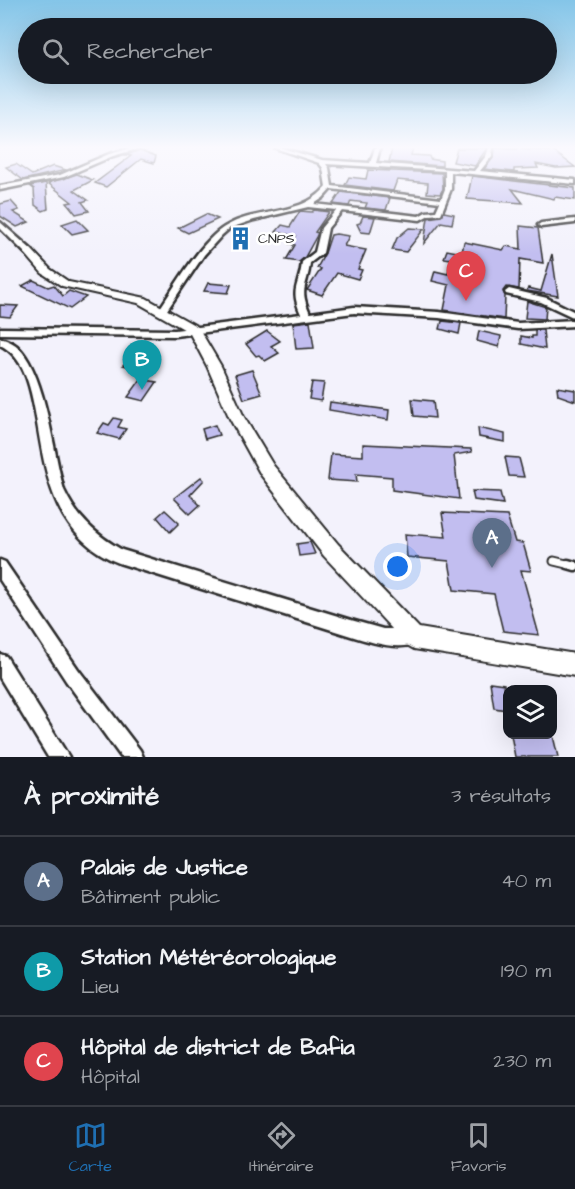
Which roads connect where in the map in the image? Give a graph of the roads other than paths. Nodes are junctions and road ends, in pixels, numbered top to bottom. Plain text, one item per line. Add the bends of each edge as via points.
1 (24, 183) edge
2 (448, 183) edge
3 (329, 186) joint
4 (0, 188) edge
5 (444, 201) junction
6 (307, 204) junction
7 (340, 209) junction
8 (575, 221) edge
9 (0, 224) edge
10 (541, 225) dead end
11 (30, 252) joint
12 (509, 292) dead end
13 (162, 311) junction
14 (306, 315) junction
15 (575, 315) edge
16 (575, 323) edge
17 (194, 330) junction
18 (0, 331) edge
19 (0, 341) edge
20 (554, 561) dead end
21 (575, 566) edge
22 (0, 567) edge
23 (414, 638) junction
24 (0, 662) edge
25 (575, 664) edge
26 (59, 757) edge
27 (133, 757) edge

1 - 4 street
2 - 5 street
3 - 5 street
3 - 6 street via 324,194
5 - 7 street via 439,213 420,218
6 - 7 street
6 - 13 street via 248,219 222,232
7 - 14 street via 325,228 320,253 306,262 299,297
8 - 10 street
9 - 11 street
11 - 13 street via 46,271 66,284 129,296
12 - 15 street via 544,300
13 - 17 street
14 - 16 street via 354,310 439,315 518,326
14 - 17 street
17 - 18 street
17 - 23 street via 237,419 267,470 331,550
19 - 23 street via 17,350 28,370 38,398 48,458 64,506 90,539 119,556 351,628 383,637
20 - 21 lane
22 - 27 street
23 - 25 street
24 - 26 street

